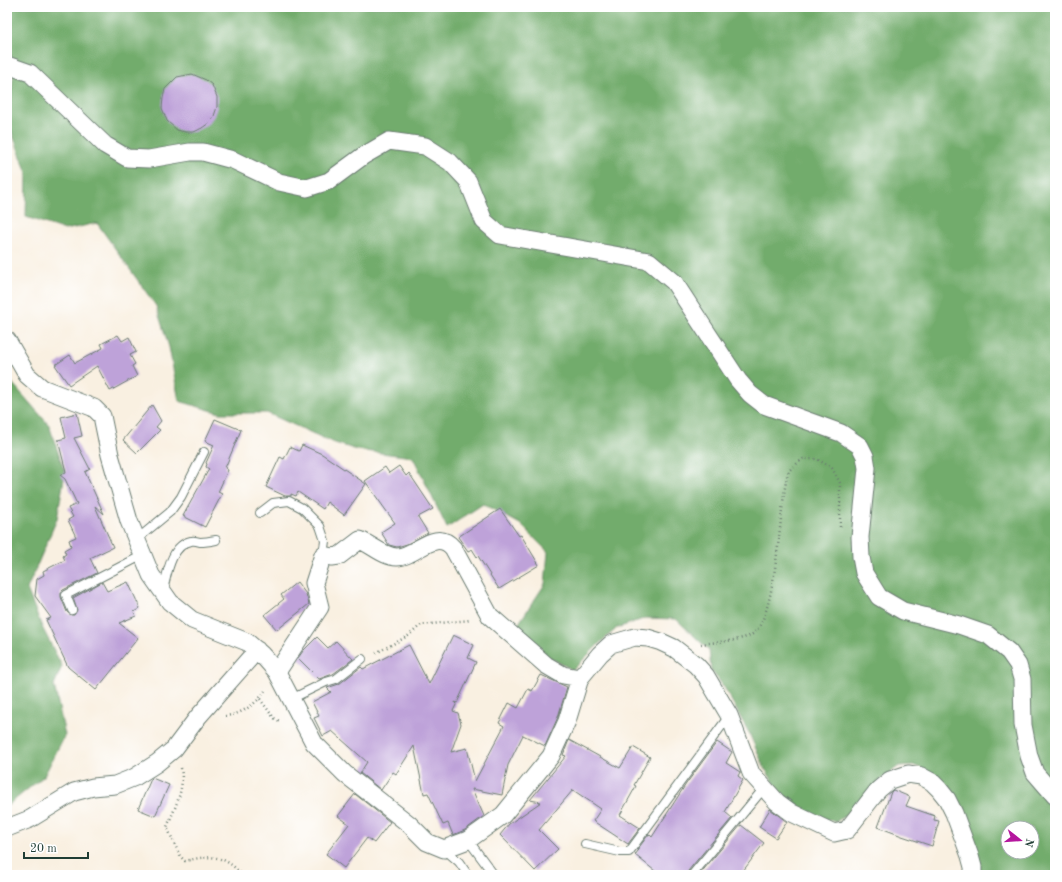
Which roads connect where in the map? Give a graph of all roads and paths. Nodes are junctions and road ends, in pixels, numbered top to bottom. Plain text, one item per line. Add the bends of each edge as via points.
1 (7, 65) edge
2 (7, 340) edge
3 (204, 452) dead end
4 (260, 513) dead end
5 (840, 537) dead end
6 (216, 540) dead end
7 (139, 547) junction
8 (323, 555) junction
9 (162, 591) junction
10 (72, 610) dead end
11 (490, 616) junction
12 (257, 650) junction
13 (685, 656) junction
14 (362, 659) joint
15 (277, 672) junction
16 (580, 678) junction
17 (291, 699) junction
18 (729, 715) junction
19 (198, 717) junction
20 (174, 749) junction
21 (764, 788) junction
22 (1055, 796) edge
23 (7, 828) edge
24 (468, 840) junction
25 (585, 844) dead end
26 (444, 849) junction
27 (242, 875) edge
28 (468, 875) edge
29 (494, 875) edge
30 (692, 875) edge
31 (973, 875) edge

1 - 22 street via 30,73 105,145 127,158 149,159 203,152 233,160 279,182 307,188 329,181 388,141 425,146 450,162 468,181 484,221 500,235 649,261 674,282 738,380 750,394 764,405 841,433 860,446 868,468 860,537 860,557 864,573 879,597 902,611 959,625 988,636 1009,652 1018,665 1022,679 1023,725 1029,756 1035,773
2 - 7 street via 27,375 42,388 94,408 102,416 128,521
3 - 7 lane via 181,497
4 - 8 lane via 273,503 289,501 302,508 320,526 325,541
5 - 13 path via 840,483 832,468 817,459 803,459 789,471 769,601 761,623 754,633 741,638 696,646
6 - 9 lane via 193,540 183,543 176,551
7 - 9 street via 151,575
7 - 10 lane via 66,595
8 - 11 street via 340,556 360,540 385,554 405,556 432,541 442,540 453,548
8 - 15 street via 314,583 320,607
9 - 12 street via 170,602 192,620 247,642
11 - 14 path via 421,625 390,647
11 - 16 street via 546,665 563,676
12 - 15 street
12 - 19 street
13 - 16 street via 661,642 634,637 611,644
13 - 18 street via 706,676
14 - 17 lane via 336,679
15 - 17 street
15 - 19 path via 260,699 245,710 230,716
16 - 24 street via 567,721 551,756 503,815
17 - 26 street via 314,743 345,774 409,824 427,842
18 - 21 street via 751,773
18 - 25 lane via 629,852
19 - 20 street
20 - 23 street via 135,777 115,784 74,792 30,819
20 - 27 path via 180,759 182,787 167,827 180,856 185,861 216,857 230,862
21 - 30 lane
21 - 31 street via 792,813 834,833 847,830 878,790 890,780 908,774 921,776 932,782 947,799 970,856
24 - 26 street
24 - 29 lane
26 - 28 lane via 459,862

